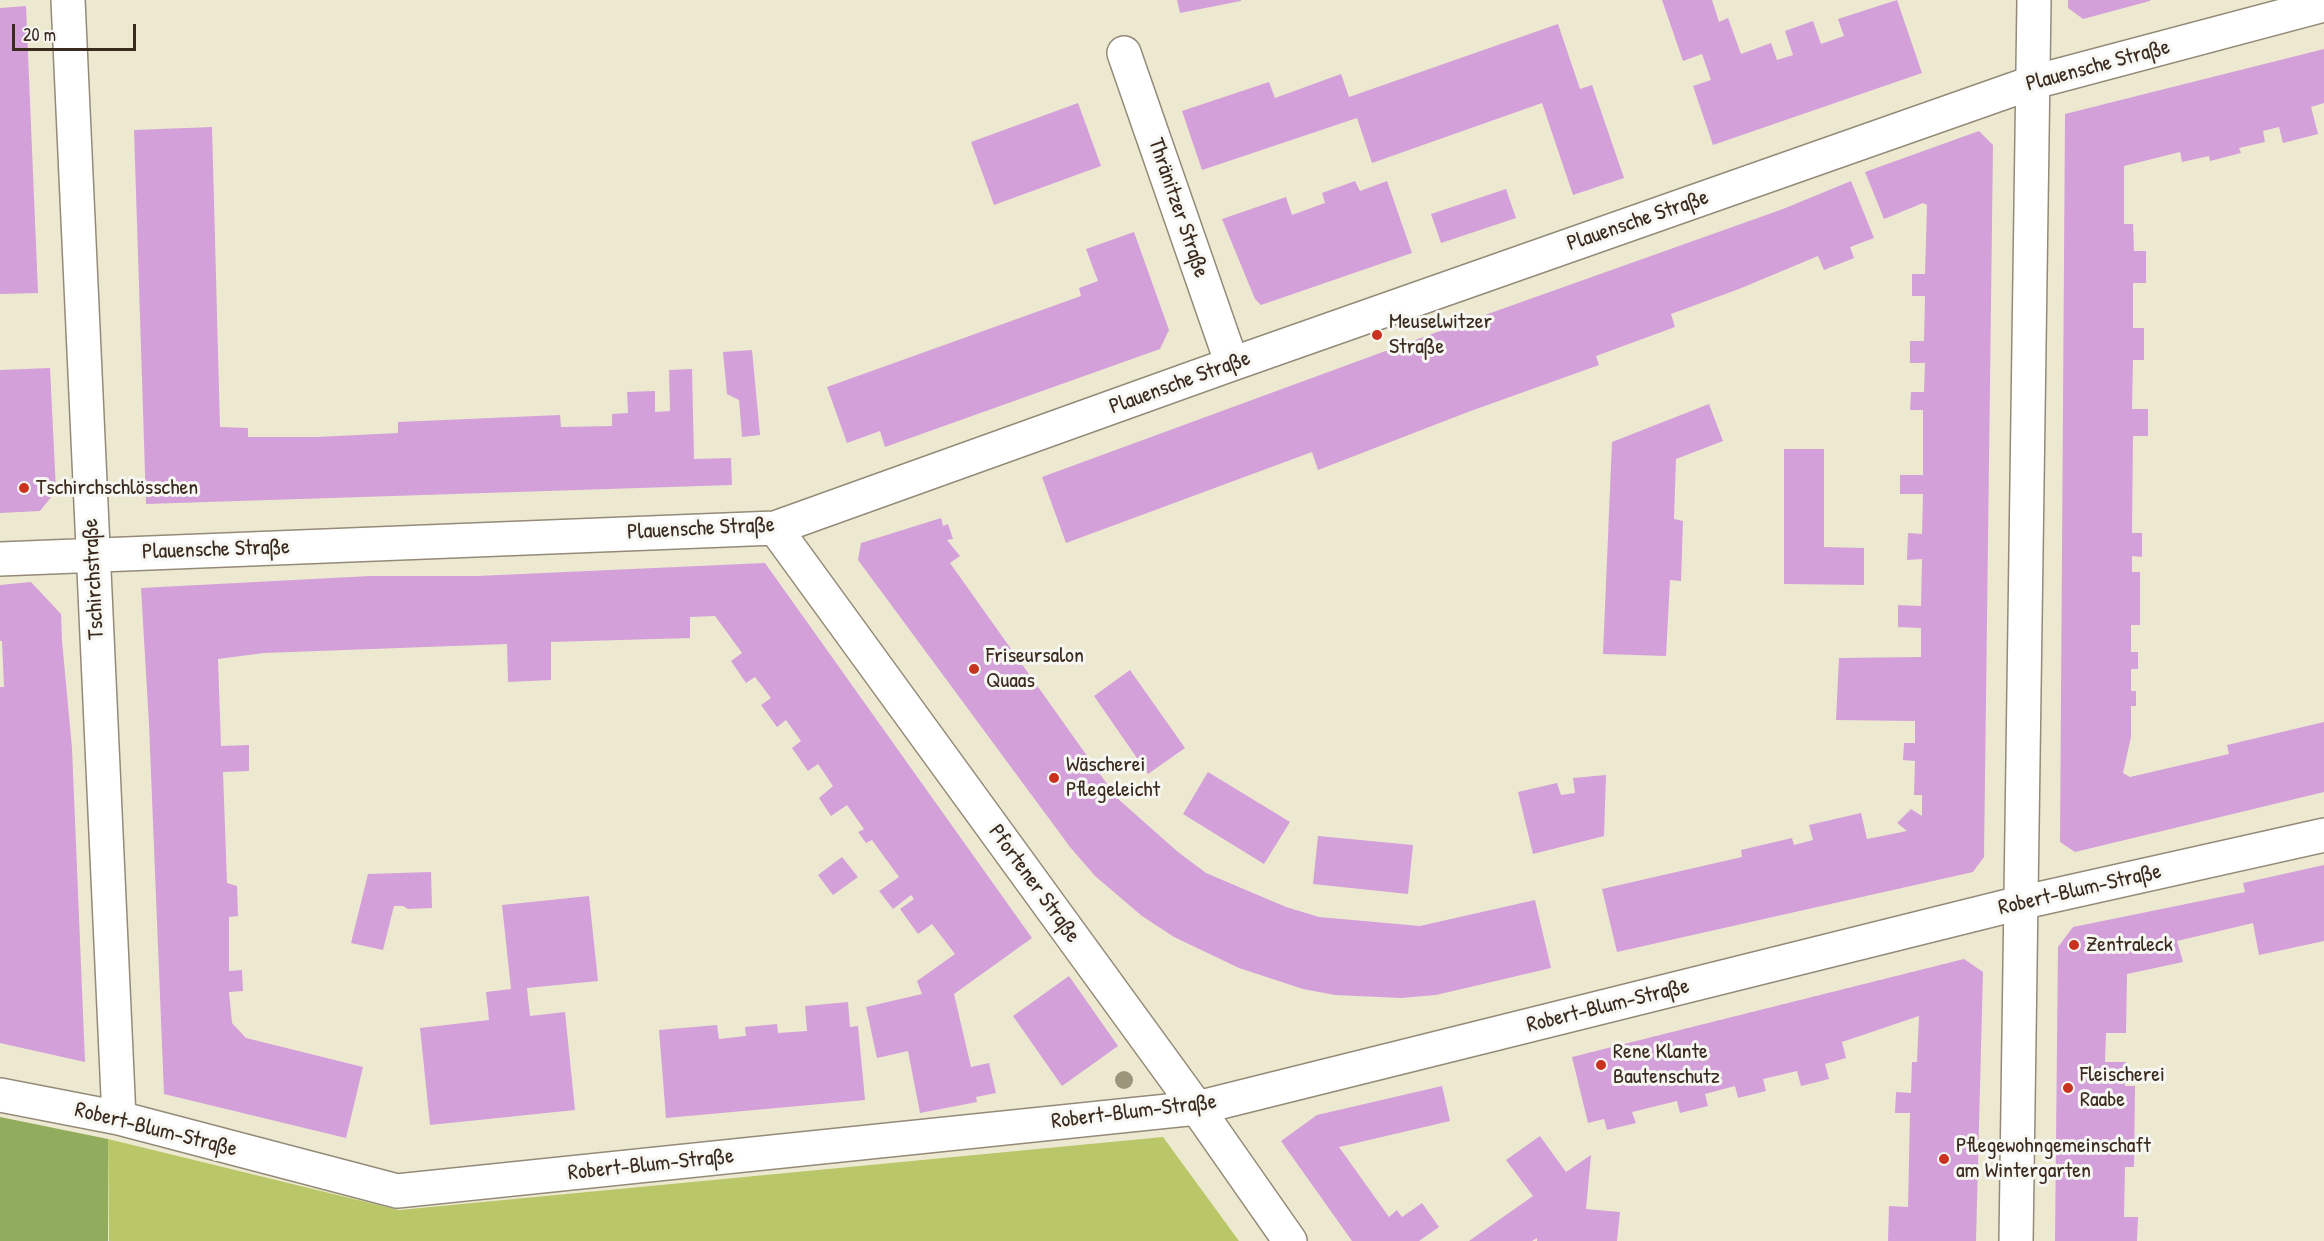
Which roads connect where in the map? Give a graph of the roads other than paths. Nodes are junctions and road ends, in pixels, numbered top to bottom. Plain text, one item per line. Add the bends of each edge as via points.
1 (2034, 0) edge
2 (76, 1) edge
3 (2324, 4) edge
4 (1124, 53) dead end
5 (2034, 82) junction
6 (1232, 364) junction
7 (775, 528) junction
8 (93, 555) junction
9 (0, 559) edge
10 (2324, 835) edge
11 (2020, 903) junction
12 (0, 1095) edge
13 (1197, 1108) junction
14 (119, 1118) junction
15 (1290, 1241) edge
16 (2016, 1241) edge

1 - 5 street
2 - 8 street, Tschirchstraße
3 - 5 street, Plauensche Straße
4 - 6 street, Thränitzer Straße
5 - 6 street, Plauensche Straße
5 - 11 street
6 - 7 street, Plauensche Straße
7 - 8 street, Plauensche Straße
7 - 13 street, Pfortener Straße
8 - 9 street, Plauensche Straße
8 - 14 street, Tschirchstraße
10 - 11 street, Robert-Blum-Straße
11 - 13 street, Robert-Blum-Straße
11 - 16 street
12 - 14 street, Robert-Blum-Straße
13 - 14 street, Robert-Blum-Straße via 397,1191
13 - 15 street, Pfortener Straße

